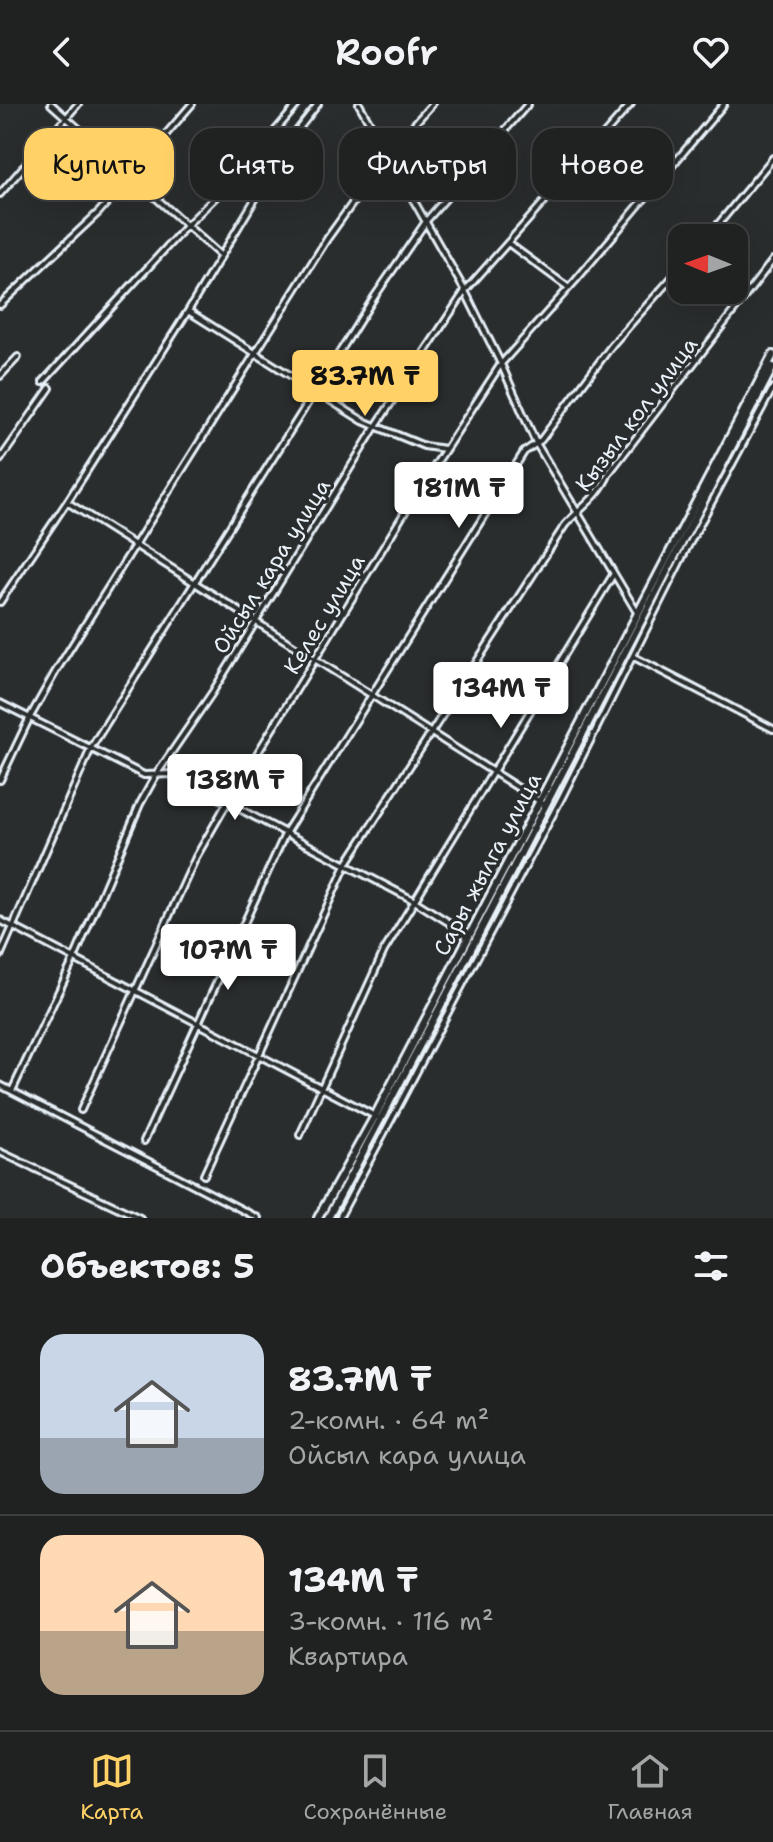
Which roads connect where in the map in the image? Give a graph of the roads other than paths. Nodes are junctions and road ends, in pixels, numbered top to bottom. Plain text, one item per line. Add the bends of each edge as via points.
1 (51, 104) edge
2 (78, 104) edge
3 (192, 104) edge
4 (298, 104) edge
5 (318, 104) edge
6 (359, 104) edge
7 (432, 104) edge
8 (528, 104) edge
9 (631, 104) edge
10 (724, 104) edge
11 (66, 118) junction
12 (77, 128) edge
13 (171, 128) edge
14 (372, 128) edge
15 (411, 128) edge
16 (772, 159) edge
17 (0, 194) edge
18 (109, 200) edge
19 (159, 200) edge
20 (355, 200) edge
21 (415, 200) edge
22 (427, 220) junction
23 (719, 224) edge
24 (187, 225) junction
25 (508, 243) junction
26 (221, 256) junction
27 (773, 260) edge
28 (668, 282) edge
29 (569, 288) junction
30 (465, 291) junction
31 (0, 305) edge
32 (188, 311) junction
33 (773, 355) edge
34 (256, 356) junction
35 (18, 357) dead end
36 (501, 364) junction
37 (773, 367) edge
38 (0, 376) edge
39 (43, 382) dead end
40 (50, 388) dead end
41 (773, 388) edge
42 (315, 393) junction
43 (376, 426) junction
44 (536, 443) junction
45 (446, 449) junction
46 (0, 460) edge
47 (67, 502) junction
48 (576, 513) junction
49 (137, 545) junction
50 (613, 575) junction
51 (196, 582) junction
52 (0, 602) edge
53 (638, 615) junction
54 (255, 619) junction
55 (634, 657) junction
56 (316, 659) junction
57 (372, 694) junction
58 (0, 703) edge
59 (30, 717) junction
60 (773, 729) edge
61 (431, 732) junction
62 (92, 746) junction
63 (493, 771) junction
64 (156, 775) junction
65 (0, 780) edge
66 (227, 803) junction
67 (543, 804) junction
68 (286, 832) junction
69 (347, 863) junction
70 (413, 900) junction
71 (0, 920) edge
72 (13, 926) junction
73 (471, 942) junction
74 (0, 956) edge
75 (74, 959) junction
76 (136, 990) junction
77 (198, 1024) junction
78 (260, 1055) junction
79 (0, 1085) edge
80 (321, 1087) junction
81 (12, 1091) junction
82 (81, 1110) dead end
83 (378, 1118) junction
84 (300, 1135) dead end
85 (144, 1141) dead end
86 (0, 1152) edge
87 (204, 1175) dead end
88 (140, 1218) edge
89 (258, 1218) edge
90 (318, 1218) edge
91 (328, 1218) edge
92 (339, 1218) edge

1 - 11 street
2 - 11 street
3 - 13 street
4 - 24 street
5 - 26 street
6 - 14 street
7 - 15 street
8 - 22 street
9 - 25 street, Ойсыл кара улица
10 - 29 street, Келес улица
11 - 12 street
11 - 17 street
16 - 23 street
18 - 31 street
19 - 24 street
20 - 34 street
21 - 22 street
22 - 30 street
22 - 42 street
24 - 26 street
24 - 39 street
25 - 29 street
25 - 30 street, Ойсыл кара улица
26 - 32 street
27 - 48 street, Кызыл кол улица via 604,486
28 - 44 street
29 - 36 street, Келес улица
30 - 36 street
30 - 43 street, Ойсыл кара улица
32 - 34 street
32 - 47 street
33 - 53 main road, Сары жылга улица
34 - 42 street
34 - 49 street
35 - 38 street
36 - 44 street
36 - 45 street, Келес улица
37 - 67 main road, Сары жылга улица
40 - 46 street
41 - 55 street
42 - 43 street
42 - 51 street
43 - 45 street via 424,446
43 - 54 street, Ойсыл кара улица
44 - 48 street
44 - 57 street via 524,452
45 - 56 street, Келес улица
47 - 49 street
47 - 52 street
48 - 50 street
48 - 61 street, Кызыл кол улица
49 - 51 street
49 - 59 street
50 - 53 street
50 - 63 street
51 - 54 street
51 - 62 street
53 - 67 main road, Сары жылга улица
54 - 56 street
54 - 64 street, Ойсыл кара улица
55 - 60 street
55 - 92 street
56 - 57 street
56 - 66 street, Келес улица
57 - 61 street
57 - 68 street
58 - 59 street
59 - 62 street
59 - 65 street
61 - 63 street
61 - 69 street, Кызыл кол улица
62 - 64 street via 144,775
62 - 72 street
63 - 67 street
63 - 70 street
64 - 66 street via 173,774
64 - 75 street, Ойсыл кара улица
66 - 68 street
66 - 76 street, Келес улица via 196,857
67 - 73 main road, Сары жылга улица
68 - 69 street
68 - 77 street
69 - 70 street
69 - 78 street, Кызыл кол улица
70 - 73 street
70 - 80 street
71 - 72 street
72 - 74 street
72 - 75 street
73 - 83 main road, Сары жылга улица
75 - 76 street
75 - 81 street, Ойсыл кара улица
76 - 77 street
76 - 82 street, Келес улица
77 - 78 street
77 - 85 street
78 - 80 street
78 - 87 street, Кызыл кол улица
79 - 81 street
80 - 83 street
80 - 84 street
81 - 89 street
83 - 90 main road, Сары жылга улица
83 - 91 main road, Сары жылга улица
86 - 88 street

